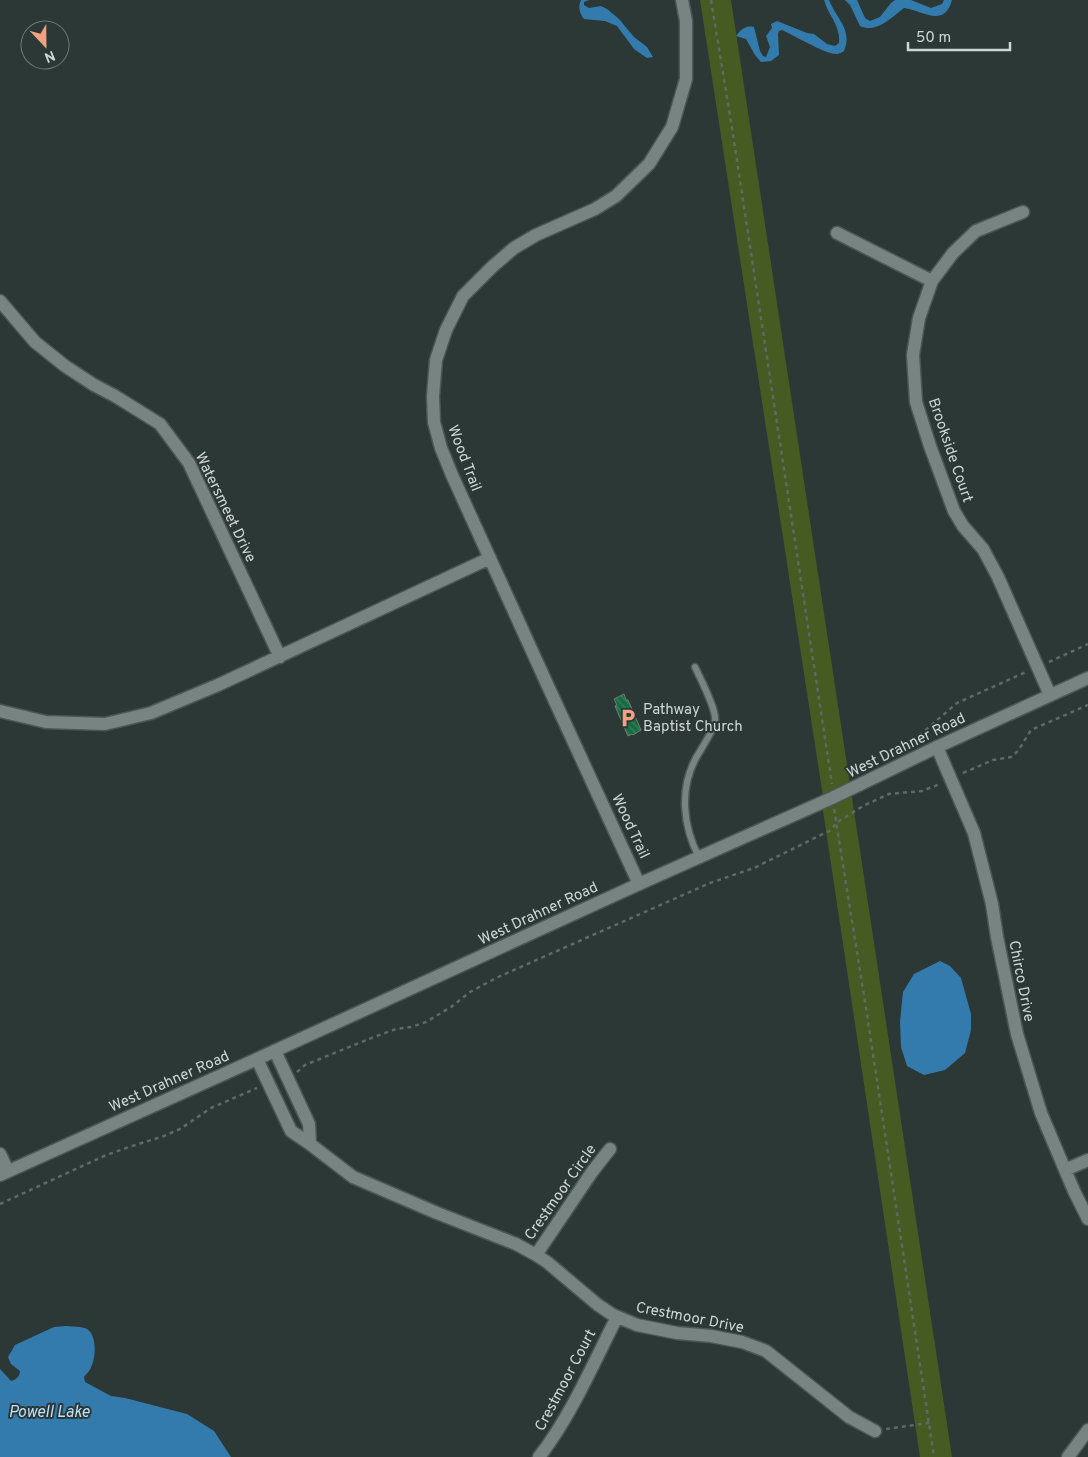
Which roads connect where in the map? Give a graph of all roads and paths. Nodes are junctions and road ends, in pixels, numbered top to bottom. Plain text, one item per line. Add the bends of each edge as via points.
1 (682, 0) edge
2 (711, 0) edge
3 (1023, 212) dead end
4 (837, 233) dead end
5 (932, 280) junction
6 (0, 301) edge
7 (490, 558) junction
8 (1088, 644) edge
9 (280, 657) junction
10 (1037, 666) junction
11 (696, 667) dead end
12 (1088, 678) edge
13 (1050, 695) junction
14 (1088, 705) edge
15 (0, 711) edge
16 (937, 747) junction
17 (904, 748) dead end
18 (951, 779) junction
19 (840, 780) dead end
20 (832, 783) junction
21 (832, 798) junction
22 (836, 824) junction
23 (699, 857) junction
24 (639, 884) junction
25 (275, 1051) junction
26 (257, 1059) junction
27 (288, 1079) junction
28 (268, 1083) junction
29 (310, 1144) junction
30 (610, 1149) dead end
31 (0, 1154) edge
32 (1088, 1160) edge
33 (1065, 1170) junction
34 (4, 1173) edge
35 (0, 1204) edge
36 (1088, 1219) edge
37 (536, 1255) junction
38 (617, 1317) junction
39 (929, 1423) junction
40 (1088, 1430) edge
41 (875, 1431) joint
42 (538, 1457) edge
43 (934, 1457) edge
44 (1068, 1457) edge

1 - 7 street, Wood Trail via 686,21 686,79 672,127 649,164 616,196 514,248 462,296 446,330 436,360 434,422 445,457
2 - 20 path
3 - 5 street, Brookside Court via 976,231
4 - 5 street
5 - 10 street, Brookside Court via 919,318 913,355 916,402 954,511 983,549 998,577
6 - 9 street, Watersmeet Drive via 35,342 65,366 160,424 189,463
7 - 9 street
7 - 24 street, Wood Trail
8 - 10 path
9 - 15 street via 151,713 105,724 46,722
10 - 13 street, Brookside Court
10 - 17 path via 957,703
11 - 23 lane via 716,720 686,781 684,811 691,843
12 - 13 street, West Drahner Road
13 - 16 street, West Drahner Road
14 - 18 path via 1031,730 1011,757 993,760
16 - 18 street, Chirco Drive
16 - 21 street, West Drahner Road
18 - 22 path via 922,792 889,794
18 - 33 street, Chirco Drive via 974,833 992,904 1017,1034 1040,1113
19 - 20 path
20 - 21 path
21 - 22 path
21 - 23 street, West Drahner Road
22 - 27 path via 831,830 754,868 710,884 496,978 426,1022 396,1029 305,1065
22 - 39 path
23 - 24 street, West Drahner Road
24 - 25 street, West Drahner Road
25 - 26 street, West Drahner Road
25 - 27 street
26 - 28 street, Crestmoor Drive
26 - 34 street, West Drahner Road
27 - 29 street via 309,1124
28 - 29 street, Crestmoor Drive via 291,1131
28 - 35 path via 211,1108 172,1133 104,1156
29 - 37 street, Crestmoor Drive via 353,1177
30 - 37 street, Crestmoor Circle
31 - 34 street
32 - 33 street
33 - 36 street, Chirco Drive
37 - 38 street, Crestmoor Drive
38 - 41 street, Crestmoor Drive via 637,1325 742,1342 766,1351 849,1417
38 - 42 street, Crestmoor Court via 552,1441
39 - 41 path
39 - 43 path
40 - 44 street

